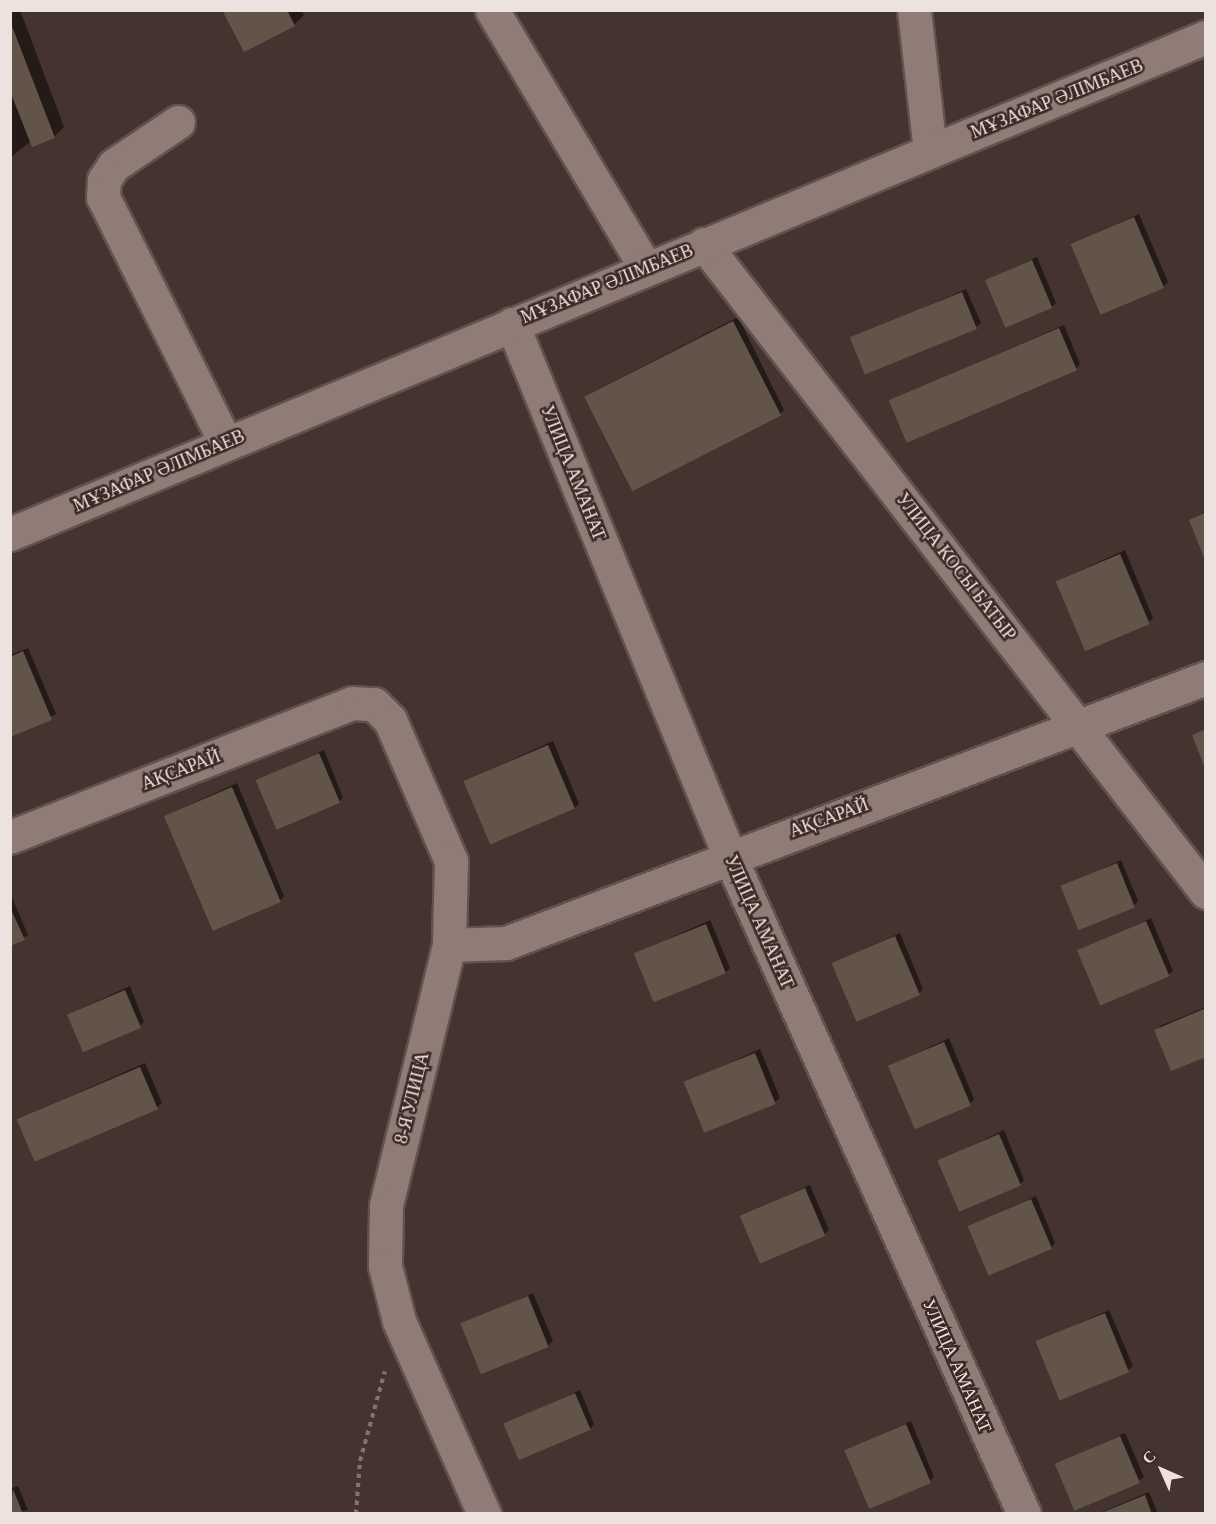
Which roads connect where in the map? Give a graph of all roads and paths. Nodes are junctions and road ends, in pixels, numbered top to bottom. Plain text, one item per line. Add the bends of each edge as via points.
1 (492, 10) edge
2 (914, 10) edge
3 (1206, 38) edge
4 (178, 122) dead end
5 (930, 151) junction
6 (704, 244) junction
7 (646, 268) junction
8 (512, 324) junction
9 (225, 442) junction
10 (11, 532) edge
11 (1206, 678) edge
12 (352, 703) joint
13 (1079, 727) junction
14 (10, 837) edge
15 (729, 855) junction
16 (1206, 892) edge
17 (449, 945) junction
18 (399, 1321) junction
19 (356, 1514) edge
20 (484, 1514) edge
21 (1024, 1514) edge

1 - 7 street
2 - 5 street
3 - 5 street, МҰЗАФАР ӘЛІМБАЕВ
4 - 9 street via 114,165 104,180 103,197
5 - 6 street, МҰЗАФАР ӘЛІМБАЕВ
6 - 7 street, МҰЗАФАР ӘЛІМБАЕВ
6 - 13 street, УЛИЦА КОСЫ БАТЫР
7 - 8 street, МҰЗАФАР ӘЛІМБАЕВ
8 - 9 street, МҰЗАФАР ӘЛІМБАЕВ
8 - 15 street, УЛИЦА АМАНАТ
9 - 10 street, МҰЗАФАР ӘЛІМБАЕВ
11 - 13 street, АҚСАРАЙ
12 - 14 street, АҚСАРАЙ
12 - 17 street, 8-Я УЛИЦА via 374,704 390,720 451,861
13 - 15 street, АҚСАРАЙ
13 - 16 street, УЛИЦА КОСЫ БАТЫР
15 - 17 street, АҚСАРАЙ via 506,943
15 - 21 street, УЛИЦА АМАНАТ
17 - 18 street, 8-Я УЛИЦА via 386,1206 385,1266
18 - 19 path via 360,1461
18 - 20 street, 8-Я УЛИЦА

